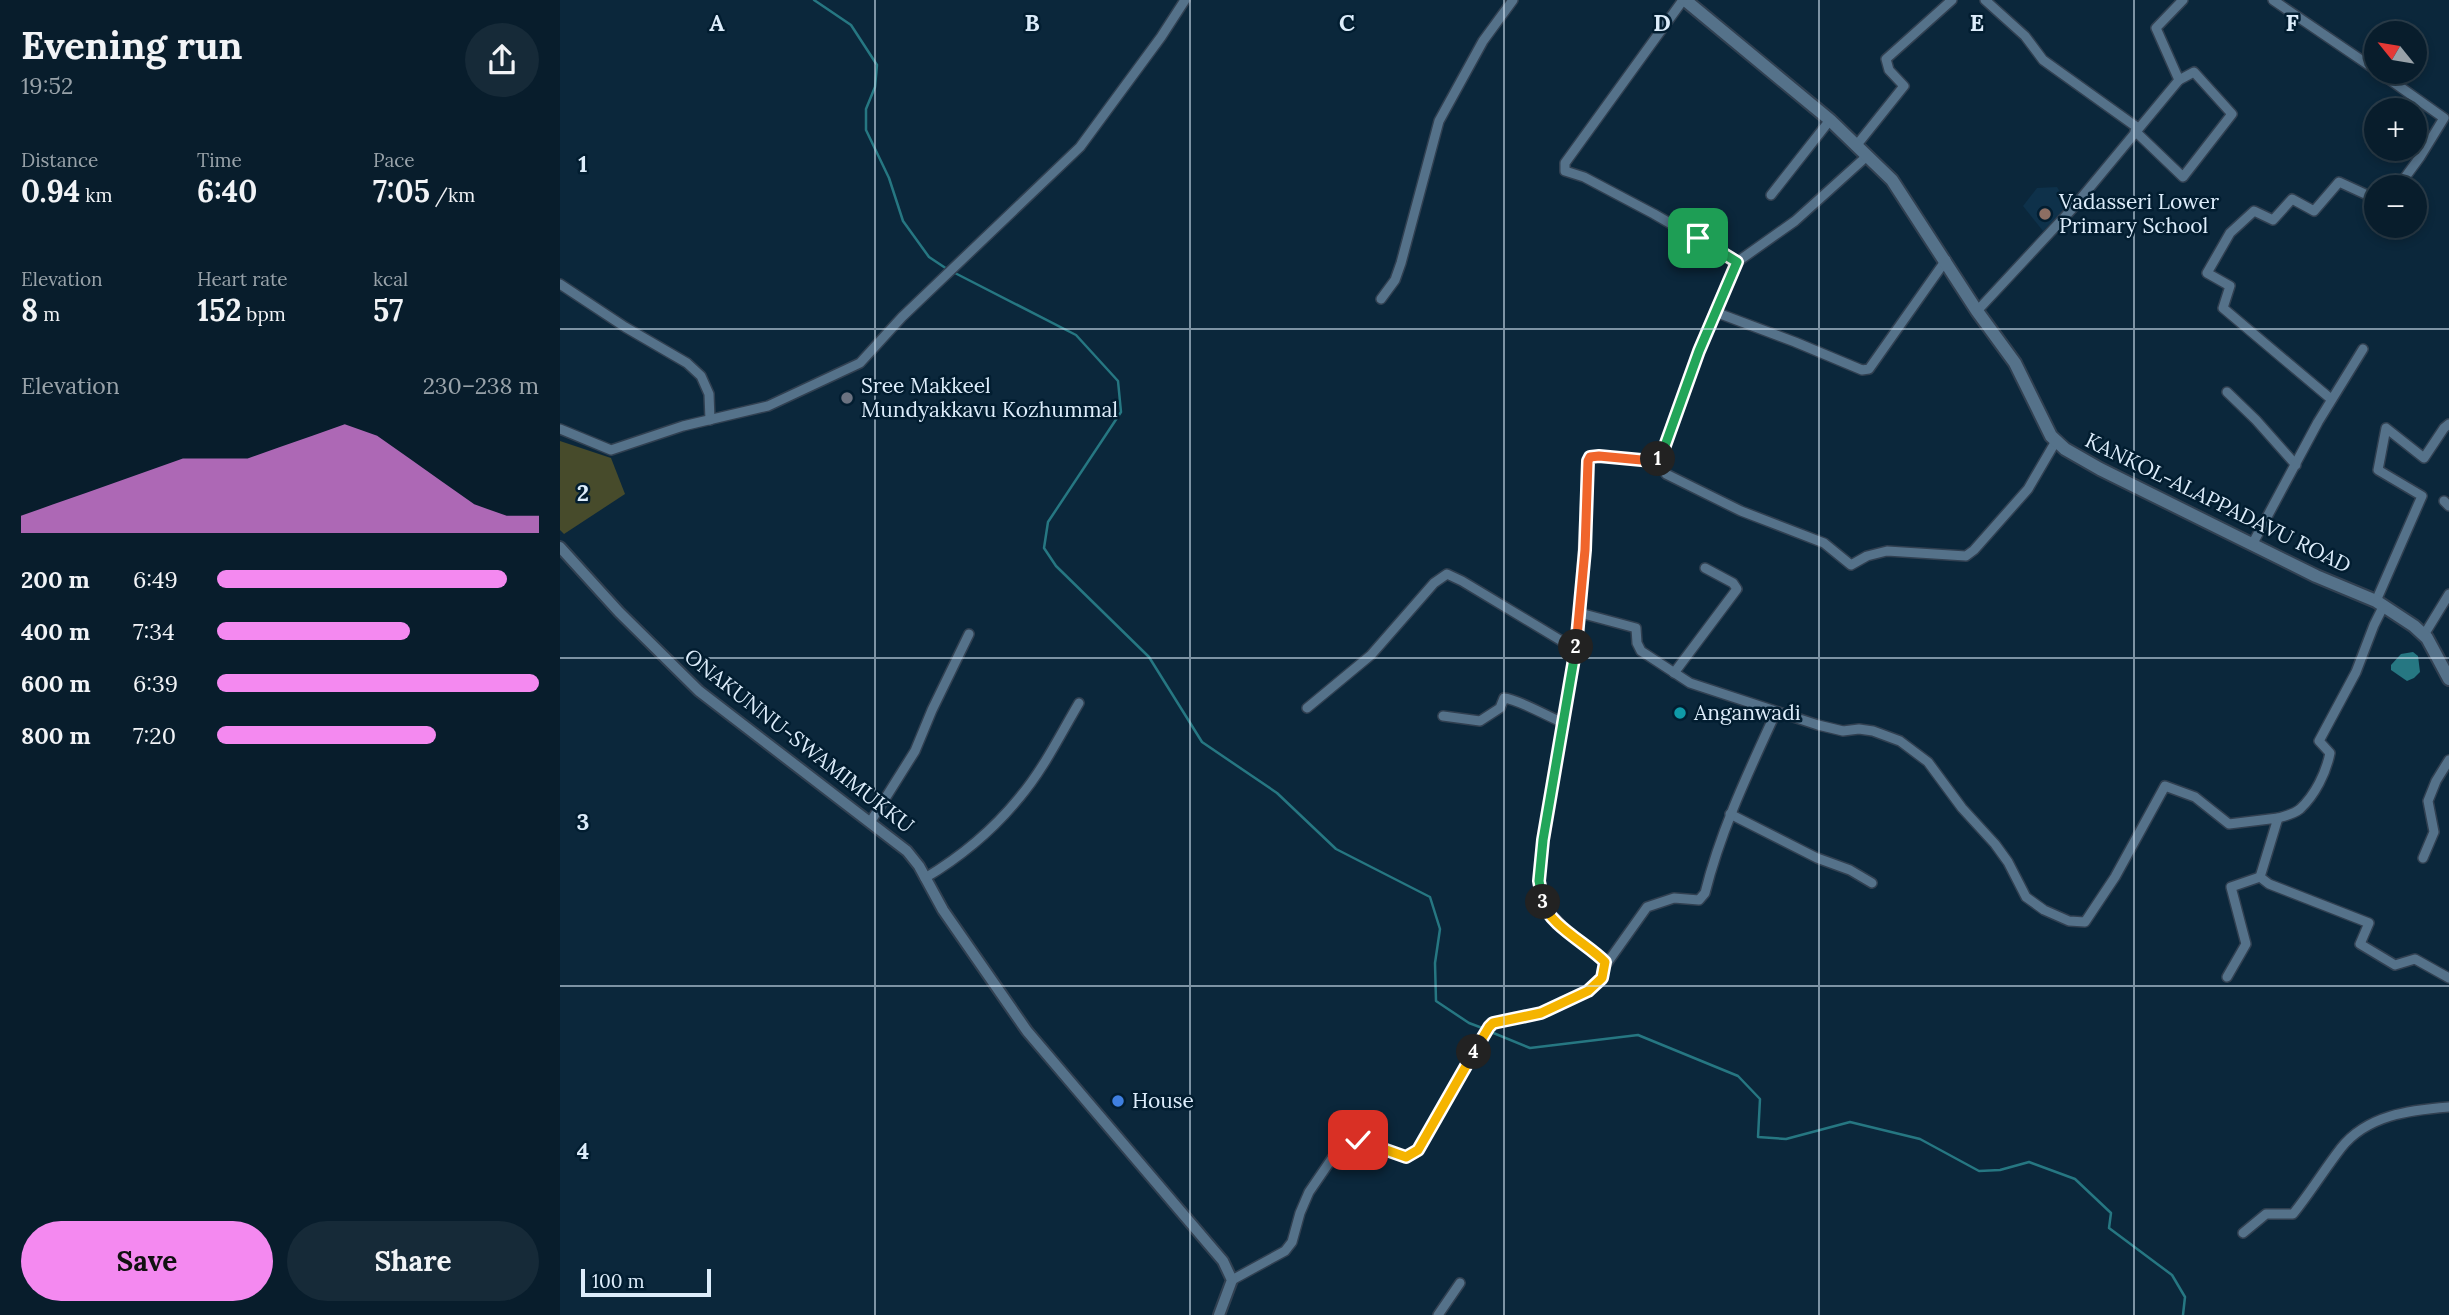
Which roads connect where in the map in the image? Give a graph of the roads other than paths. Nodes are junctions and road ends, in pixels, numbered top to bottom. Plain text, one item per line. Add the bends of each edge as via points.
1 (1185, 0) edge
2 (1513, 0) edge
3 (1684, 0) edge
4 (1952, 0) edge
5 (1984, 0) edge
6 (2183, 0) edge
7 (2273, 0) edge
8 (2364, 62) edge
9 (2179, 80) junction
10 (2396, 84) edge
11 (1830, 120) junction
12 (2136, 129) junction
13 (1856, 146) junction
14 (1867, 156) junction
15 (2407, 175) edge
16 (2364, 193) edge
17 (1771, 195) dead end
18 (1946, 260) junction
19 (1737, 262) junction
20 (560, 284) edge
21 (1381, 299) dead end
22 (1977, 311) junction
23 (1715, 312) junction
24 (2362, 349) dead end
25 (2227, 392) dead end
26 (2331, 399) junction
27 (710, 420) junction
28 (2449, 424) edge
29 (560, 429) edge
30 (2056, 441) junction
31 (1658, 459) junction
32 (2296, 465) junction
33 (2253, 543) junction
34 (560, 547) edge
35 (1705, 568) dead end
36 (2449, 594) edge
37 (2380, 603) junction
38 (1580, 612) junction
39 (969, 634) dead end
40 (2424, 635) junction
41 (1575, 649) junction
42 (1674, 673) junction
43 (2449, 679) edge
44 (1079, 703) dead end
45 (1307, 708) dead end
46 (1776, 712) junction
47 (1443, 716) dead end
48 (1564, 723) junction
49 (2449, 760) edge
50 (1730, 814) junction
51 (2278, 818) junction
52 (871, 821) junction
53 (2423, 858) dead end
54 (2260, 877) junction
55 (925, 878) junction
56 (1872, 883) dead end
57 (1605, 967) junction
58 (2227, 977) dead end
59 (2449, 978) edge
60 (2449, 1107) edge
61 (2243, 1233) dead end
62 (1232, 1280) junction
63 (1460, 1283) dead end
64 (1219, 1315) edge
65 (1438, 1315) edge

1 - 27 street via 1080,147 860,363 768,406
2 - 21 street via 1483,41 1439,121 1401,263
3 - 11 main road, KANKOL-ALAPPADAVU ROAD
3 - 19 street via 1565,163 1565,171 1584,177
4 - 13 street via 1886,59 1889,70 1904,86
5 - 12 street via 2025,36 2043,60
6 - 9 street via 2156,28
7 - 8 street
9 - 12 street
9 - 12 street via 2194,72 2232,114 2183,177
10 - 15 street via 2444,118
11 - 13 main road, KANKOL-ALAPPADAVU ROAD
11 - 17 street
12 - 22 street via 2071,209
13 - 14 main road, KANKOL-ALAPPADAVU ROAD
14 - 18 main road, KANKOL-ALAPPADAVU ROAD via 1898,188
14 - 19 street via 1795,221
16 - 26 street via 2339,182 2314,211 2292,199 2273,220 2254,211 2231,233 2207,273 2230,286 2223,308
18 - 22 main road, KANKOL-ALAPPADAVU ROAD
18 - 23 street via 1869,369
19 - 23 street
20 - 27 street via 687,363 701,376 709,394
22 - 30 main road, KANKOL-ALAPPADAVU ROAD via 2015,363
23 - 31 street
24 - 26 street
25 - 32 street
26 - 32 street
27 - 29 street via 611,450
28 - 37 street via 2424,458 2385,428 2378,470 2422,496
30 - 31 street via 2028,489 1966,556 1887,551 1851,565 1824,543 1741,511 1666,474
30 - 33 main road, KANKOL-ALAPPADAVU ROAD via 2100,469
31 - 38 street via 1590,457
32 - 33 street
33 - 37 main road, KANKOL-ALAPPADAVU ROAD
34 - 52 street, ONAKUNNU-SWAMIMUKKU via 699,691
35 - 42 street via 1737,589
36 - 40 street
37 - 40 main road, KANKOL-ALAPPADAVU ROAD
37 - 51 street via 2356,672 2319,741 2330,754 2327,767 2298,811
38 - 41 street
38 - 42 street via 1636,628 1641,651
39 - 52 street via 915,751
40 - 43 main road, KANKOL-ALAPPADAVU ROAD
41 - 45 street via 1447,574 1371,655
41 - 48 street
42 - 46 street via 1690,683
44 - 55 street via 1020,797 960,857
46 - 50 street
46 - 51 street via 1843,731 1873,731 1900,741 1928,762 1994,844 2025,897 2069,921 2085,922 2165,786 2195,797 2229,824
47 - 48 street via 1480,721 1500,708 1504,698
48 - 57 street via 1539,881 1545,908 1596,953
49 - 53 street via 2428,800 2434,832
50 - 56 street
50 - 57 street via 1699,900 1674,898 1647,907
51 - 54 street
52 - 55 street, ONAKUNNU-SWAMIMUKKU via 907,851
54 - 58 street via 2231,887 2246,944
54 - 59 street via 2369,923 2360,944 2395,965 2415,959
55 - 62 street, ONAKUNNU-SWAMIMUKKU via 1027,1031 1202,1234
57 - 62 street via 1602,978 1588,991 1541,1013 1506,1019 1487,1031 1418,1150 1406,1157 1358,1140 1344,1141 1309,1192 1285,1251
60 - 61 street via 2417,1109 2364,1127 2342,1146 2293,1214 2266,1213
62 - 64 street
63 - 65 street

